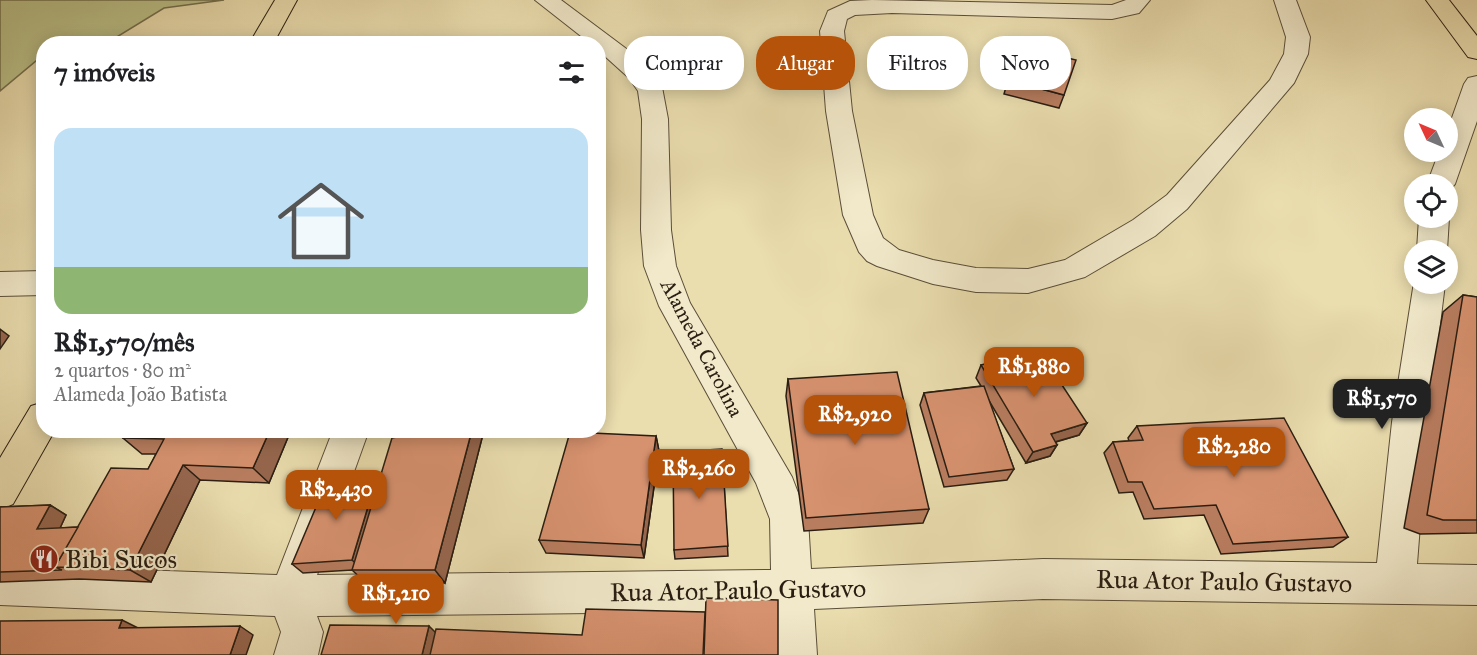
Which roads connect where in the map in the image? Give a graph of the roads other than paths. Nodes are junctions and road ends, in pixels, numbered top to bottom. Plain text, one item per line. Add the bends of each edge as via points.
1 (286, 0) edge
2 (546, 0) edge
3 (1139, 0) edge
4 (1285, 0) edge
5 (1437, 0) edge
6 (266, 36) edge
7 (595, 36) edge
8 (606, 46) edge
9 (1477, 52) edge
10 (1477, 84) edge
11 (1445, 174) edge
12 (36, 283) edge
13 (0, 284) edge
14 (1428, 294) edge
15 (36, 431) edge
16 (348, 438) edge
17 (0, 492) edge
18 (1395, 584) junction
19 (0, 585) edge
20 (1477, 585) edge
21 (793, 590) junction
22 (289, 596) junction
23 (296, 655) edge
24 (795, 655) edge

1 - 6 main road
2 - 7 street, Alameda Carolina
3 - 4 street via 1131,8 1112,12 892,6 850,8 836,16 832,31 839,111 858,215 878,253 933,272 976,280 1028,281 1074,268 1152,221 1177,202 1281,83 1296,54 1298,38
5 - 9 main road
8 - 21 street, Alameda Carolina via 647,83 654,101 660,266 675,306 773,477 789,519
10 - 11 street
12 - 13 street
14 - 18 street via 1410,422
15 - 17 main road
16 - 22 street
18 - 20 street, Rua Ator Paulo Gustavo
18 - 21 street, Rua Ator Paulo Gustavo via 1043,579
19 - 22 street, Rua Ator Paulo Gustavo
21 - 22 street, Rua Ator Paulo Gustavo
21 - 24 street, Alameda Carolina
22 - 23 street via 302,632

